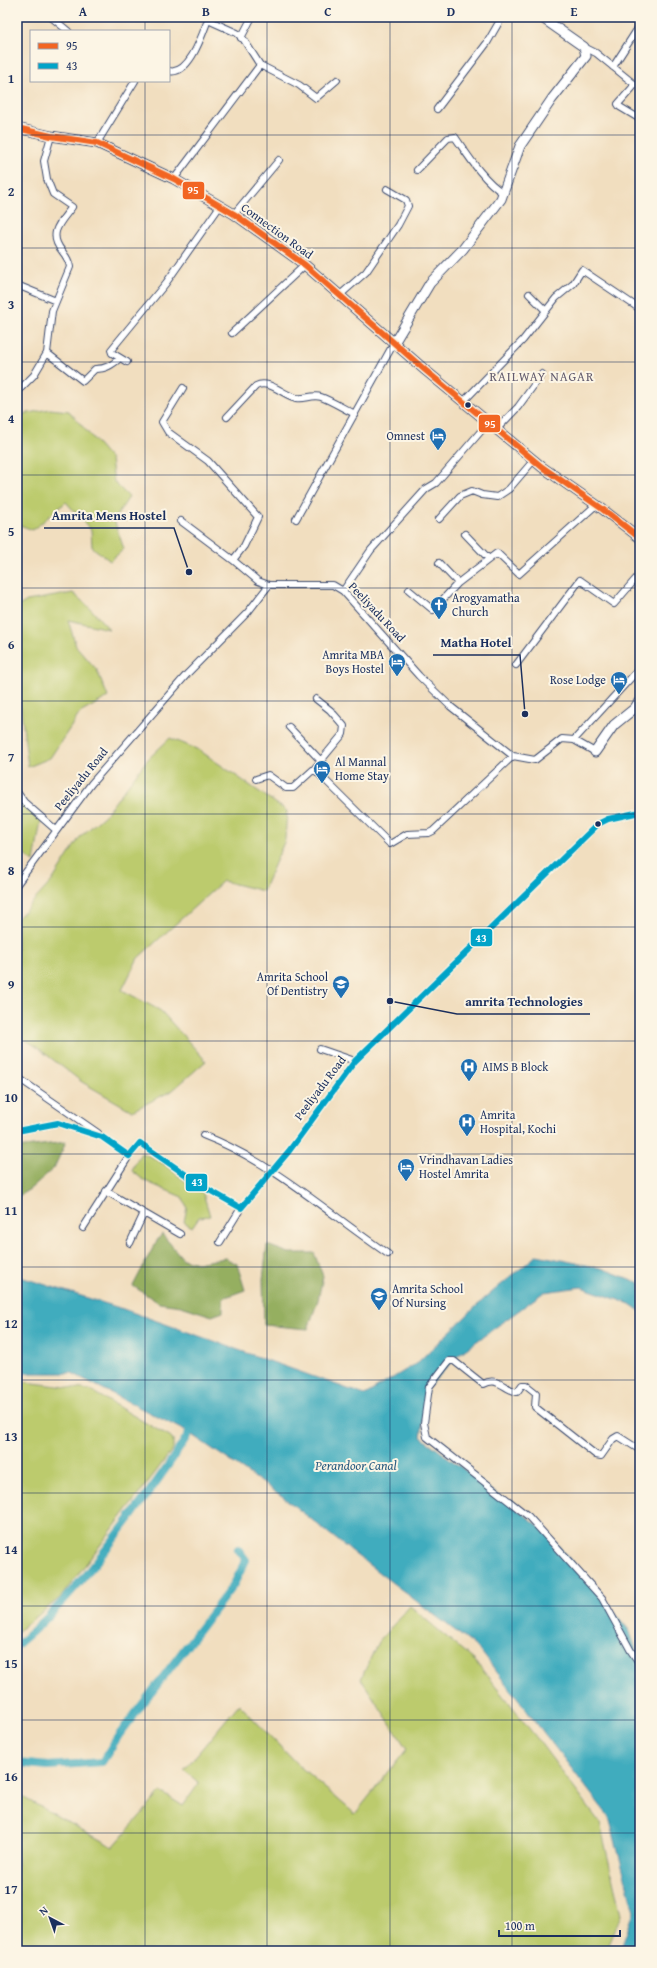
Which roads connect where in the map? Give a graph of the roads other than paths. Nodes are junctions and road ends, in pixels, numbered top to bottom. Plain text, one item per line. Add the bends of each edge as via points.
1 (51, 17) edge
2 (252, 17) edge
3 (502, 17) edge
4 (541, 17) edge
5 (209, 18) edge
6 (640, 25) edge
7 (67, 30) edge
8 (241, 38) junction
9 (584, 46) junction
10 (260, 65) junction
11 (613, 67) junction
12 (170, 71) edge
13 (337, 80) dead end
14 (134, 82) edge
15 (437, 109) dead end
16 (640, 119) edge
17 (17, 128) edge
18 (51, 136) junction
19 (97, 143) junction
20 (279, 160) dead end
21 (417, 170) dead end
22 (174, 179) junction
23 (387, 189) dead end
24 (503, 193) junction
25 (220, 206) junction
26 (234, 214) junction
27 (305, 265) junction
28 (17, 285) edge
29 (528, 294) dead end
30 (340, 295) junction
31 (56, 301) junction
32 (640, 309) edge
33 (546, 311) junction
34 (232, 333) dead end
35 (394, 343) junction
36 (47, 353) junction
37 (120, 358) junction
38 (127, 362) dead end
39 (542, 374) dead end
40 (183, 388) dead end
41 (17, 392) edge
42 (463, 402) junction
43 (354, 414) junction
44 (227, 417) dead end
45 (488, 423) junction
46 (496, 430) junction
47 (533, 461) junction
48 (596, 505) junction
49 (296, 519) dead end
50 (439, 519) dead end
51 (181, 521) dead end
52 (465, 534) dead end
53 (640, 538) edge
54 (490, 559) junction
55 (233, 560) junction
56 (439, 563) dead end
57 (640, 574) edge
58 (458, 583) junction
59 (269, 585) junction
60 (409, 590) dead end
61 (343, 591) junction
62 (516, 665) dead end
63 (640, 668) edge
64 (316, 699) dead end
65 (640, 700) edge
66 (288, 727) dead end
67 (574, 740) junction
68 (595, 752) joint
69 (513, 756) junction
70 (320, 760) junction
71 (314, 768) junction
72 (256, 779) dead end
73 (17, 792) edge
74 (640, 812) edge
75 (56, 830) junction
76 (17, 884) edge
77 (320, 1049) dead end
78 (355, 1061) junction
79 (17, 1077) edge
80 (17, 1131) edge
81 (203, 1135) dead end
82 (102, 1136) junction
83 (129, 1156) junction
84 (271, 1171) junction
85 (106, 1191) junction
86 (241, 1208) junction
87 (144, 1213) junction
88 (82, 1228) dead end
89 (180, 1234) dead end
90 (220, 1242) dead end
91 (130, 1243) dead end
92 (388, 1254) dead end
93 (640, 1450) edge
94 (640, 1664) edge

1 - 7 street
2 - 8 street
3 - 15 street via 487,43
4 - 9 street
5 - 8 street via 237,33
5 - 12 street via 191,58 182,68
6 - 11 street
8 - 10 street
9 - 11 street
9 - 24 street via 586,56 552,98 520,146
10 - 13 street via 299,85 316,98
10 - 22 street
11 - 16 street via 633,83 633,87 618,104
14 - 19 street
17 - 18 street, Connection Road
18 - 19 street, Connection Road
18 - 31 street via 44,161 46,178 53,194 72,207 58,225 54,236 70,267
19 - 22 street, Connection Road
20 - 26 street
21 - 24 street via 448,138 455,137 493,187
22 - 25 street, Connection Road
23 - 30 street via 406,200 408,206 366,272
24 - 35 street via 463,249 430,283
25 - 26 street, Connection Road
25 - 37 street via 166,283 111,350
26 - 27 street, Connection Road
27 - 30 street, Connection Road
27 - 34 street
28 - 31 street
29 - 33 street
30 - 35 street, Connection Road
31 - 36 street via 52,311
32 - 33 street via 582,270 573,284 556,298
33 - 42 street via 510,354
35 - 42 street, Connection Road
35 - 43 street
36 - 37 street via 83,381 95,369 104,369
36 - 41 street via 34,375
37 - 38 street
39 - 46 street
40 - 55 street via 162,422 168,432 208,461 258,517 241,552
42 - 45 street, Connection Road
43 - 44 street via 321,397 314,395 296,398 266,384 260,384
43 - 49 street
45 - 46 street, Connection Road
45 - 61 street via 436,483 426,488 375,545
46 - 47 street, Connection Road
47 - 48 street, Connection Road
47 - 50 street via 509,489 497,497 472,491 460,496
48 - 53 street, Connection Road
48 - 54 street via 519,574 497,553
51 - 55 street
52 - 54 street
54 - 58 street
55 - 59 street via 258,582
56 - 58 street
57 - 62 street via 614,604 580,580
58 - 60 street via 433,610
59 - 61 street, Peeliyadu Road via 333,586
59 - 75 street, Peeliyadu Road via 248,612 187,674 91,784
61 - 69 street, Peeliyadu Road via 419,676 450,706
63 - 67 street
64 - 70 street via 344,726 343,734
65 - 68 street via 635,708 614,725
66 - 70 street
67 - 68 street
67 - 69 street, Peeliyadu Road via 562,739 535,760
69 - 71 street via 433,831 407,834 390,844
70 - 71 street
71 - 72 street via 289,789 268,775
73 - 75 street via 24,802
74 - 78 street, Peeliyadu Road via 608,819 598,824
75 - 76 street, Peeliyadu Road
77 - 78 street
78 - 84 street, Peeliyadu Road via 289,1151
79 - 82 street
80 - 82 street via 58,1123
81 - 84 street
82 - 83 street
83 - 85 street
83 - 86 street via 140,1143 202,1186
84 - 86 street, Peeliyadu Road
84 - 92 street
85 - 87 street
85 - 88 street
86 - 90 street, Peeliyadu Road
87 - 89 street
87 - 91 street
93 - 94 street via 618,1436 601,1456 596,1455 535,1407 536,1393 526,1385 522,1385 517,1392 500,1382 483,1384 454,1361 450,1362 429,1387 424,1423 427,1437 528,1516 602,1598

